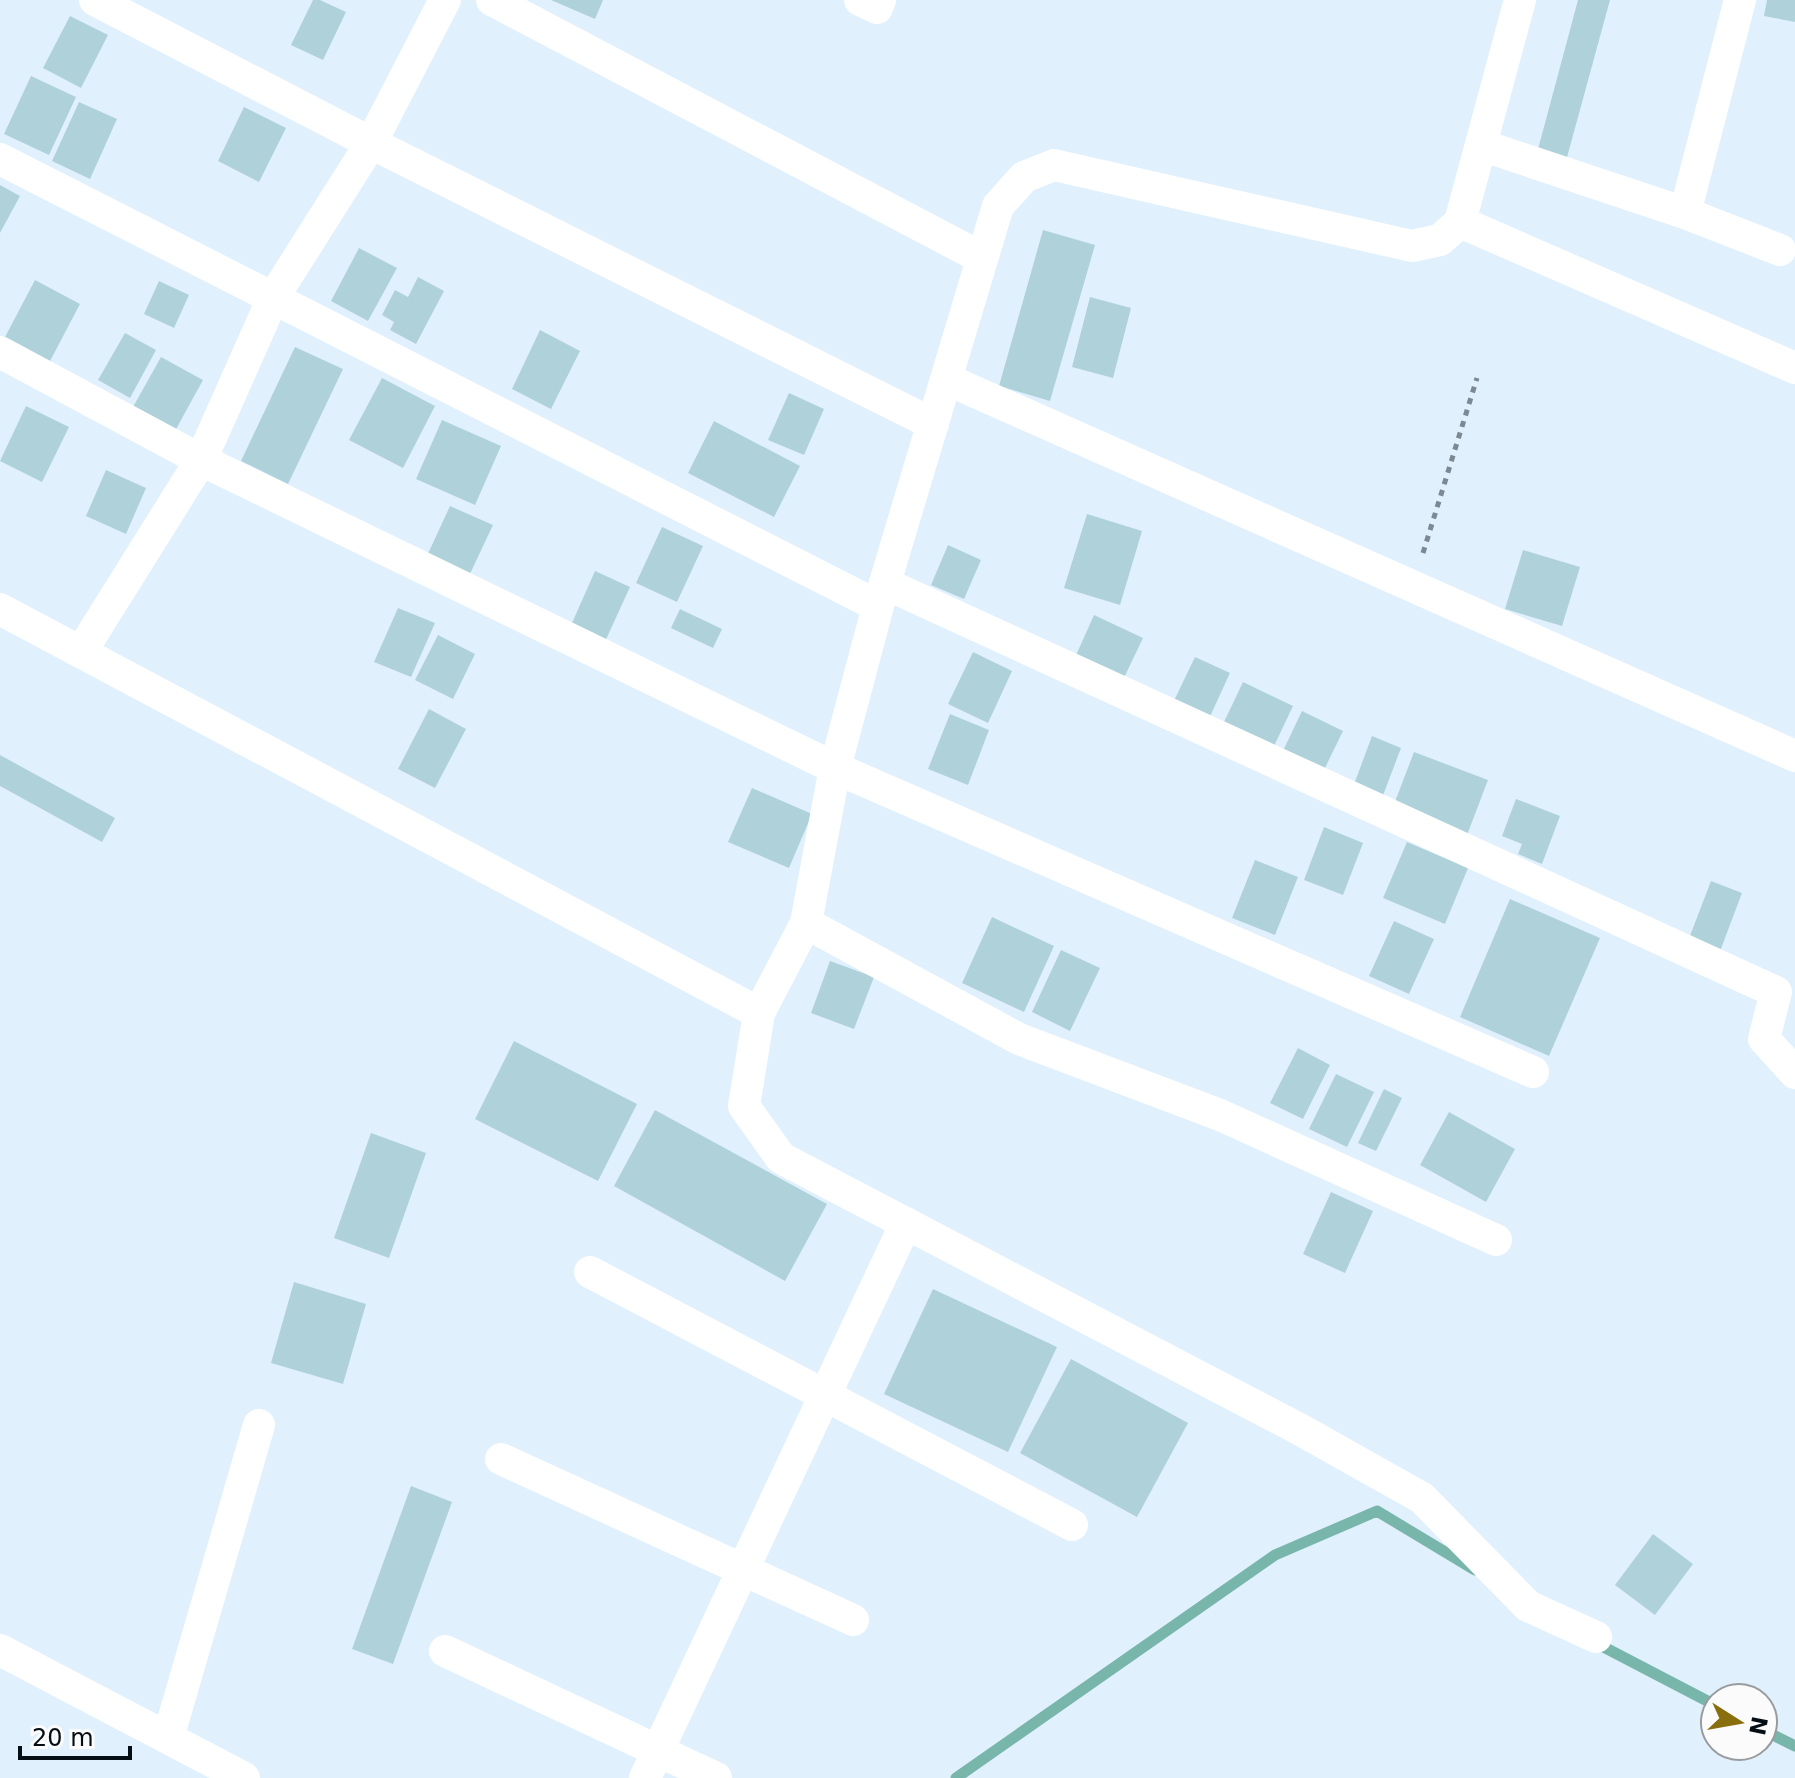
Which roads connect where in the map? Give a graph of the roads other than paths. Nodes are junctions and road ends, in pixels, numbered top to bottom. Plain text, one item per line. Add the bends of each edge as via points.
1 (95, 0) edge
2 (445, 0) edge
3 (492, 0) edge
4 (860, 0) edge
5 (880, 0) edge
6 (1520, 0) edge
7 (1740, 0) edge
8 (371, 143) junction
9 (1481, 145) junction
10 (0, 159) edge
11 (1685, 213) junction
12 (1460, 222) junction
13 (1780, 250) dead end
14 (982, 258) junction
15 (273, 298) junction
16 (0, 352) edge
17 (1795, 368) edge
18 (946, 379) junction
19 (933, 424) junction
20 (201, 460) junction
21 (882, 595) junction
22 (0, 609) edge
23 (81, 652) junction
24 (1795, 756) edge
25 (835, 768) junction
26 (806, 923) junction
27 (759, 1013) junction
28 (1533, 1072) dead end
29 (1795, 1073) edge
30 (906, 1223) junction
31 (1496, 1240) dead end
32 (590, 1272) dead end
33 (824, 1395) junction
34 (259, 1425) dead end
35 (501, 1459) dead end
36 (1072, 1525) dead end
37 (743, 1568) junction
38 (853, 1620) dead end
39 (1596, 1637) dead end
40 (0, 1650) edge
41 (445, 1651) dead end
42 (168, 1738) junction
43 (651, 1765) edge
44 (244, 1778) edge
45 (716, 1778) edge

1 - 8 street
2 - 8 street
3 - 14 street
4 - 5 street via 877,8
6 - 9 street
7 - 11 street
8 - 15 street
8 - 19 street
9 - 11 street
9 - 12 street
10 - 15 street
11 - 13 street
12 - 14 street via 1440,240 1412,246 1054,165 1024,177 998,206
12 - 17 street
14 - 18 street
15 - 20 street
15 - 21 street
16 - 20 street
18 - 19 street
18 - 24 street
19 - 21 street
20 - 23 street
20 - 25 street
21 - 25 street
21 - 29 street via 1776,992 1764,1039
22 - 23 street
23 - 27 street
25 - 26 street
25 - 28 street
26 - 27 street
26 - 31 street via 1019,1039 1220,1115
27 - 30 street via 744,1106 781,1158
30 - 33 street
30 - 39 street via 1422,1498 1528,1606
32 - 33 street
33 - 36 street
33 - 37 street
34 - 42 street
35 - 37 street
37 - 38 street
37 - 43 street
40 - 42 street
41 - 43 street
42 - 44 street
43 - 45 street

